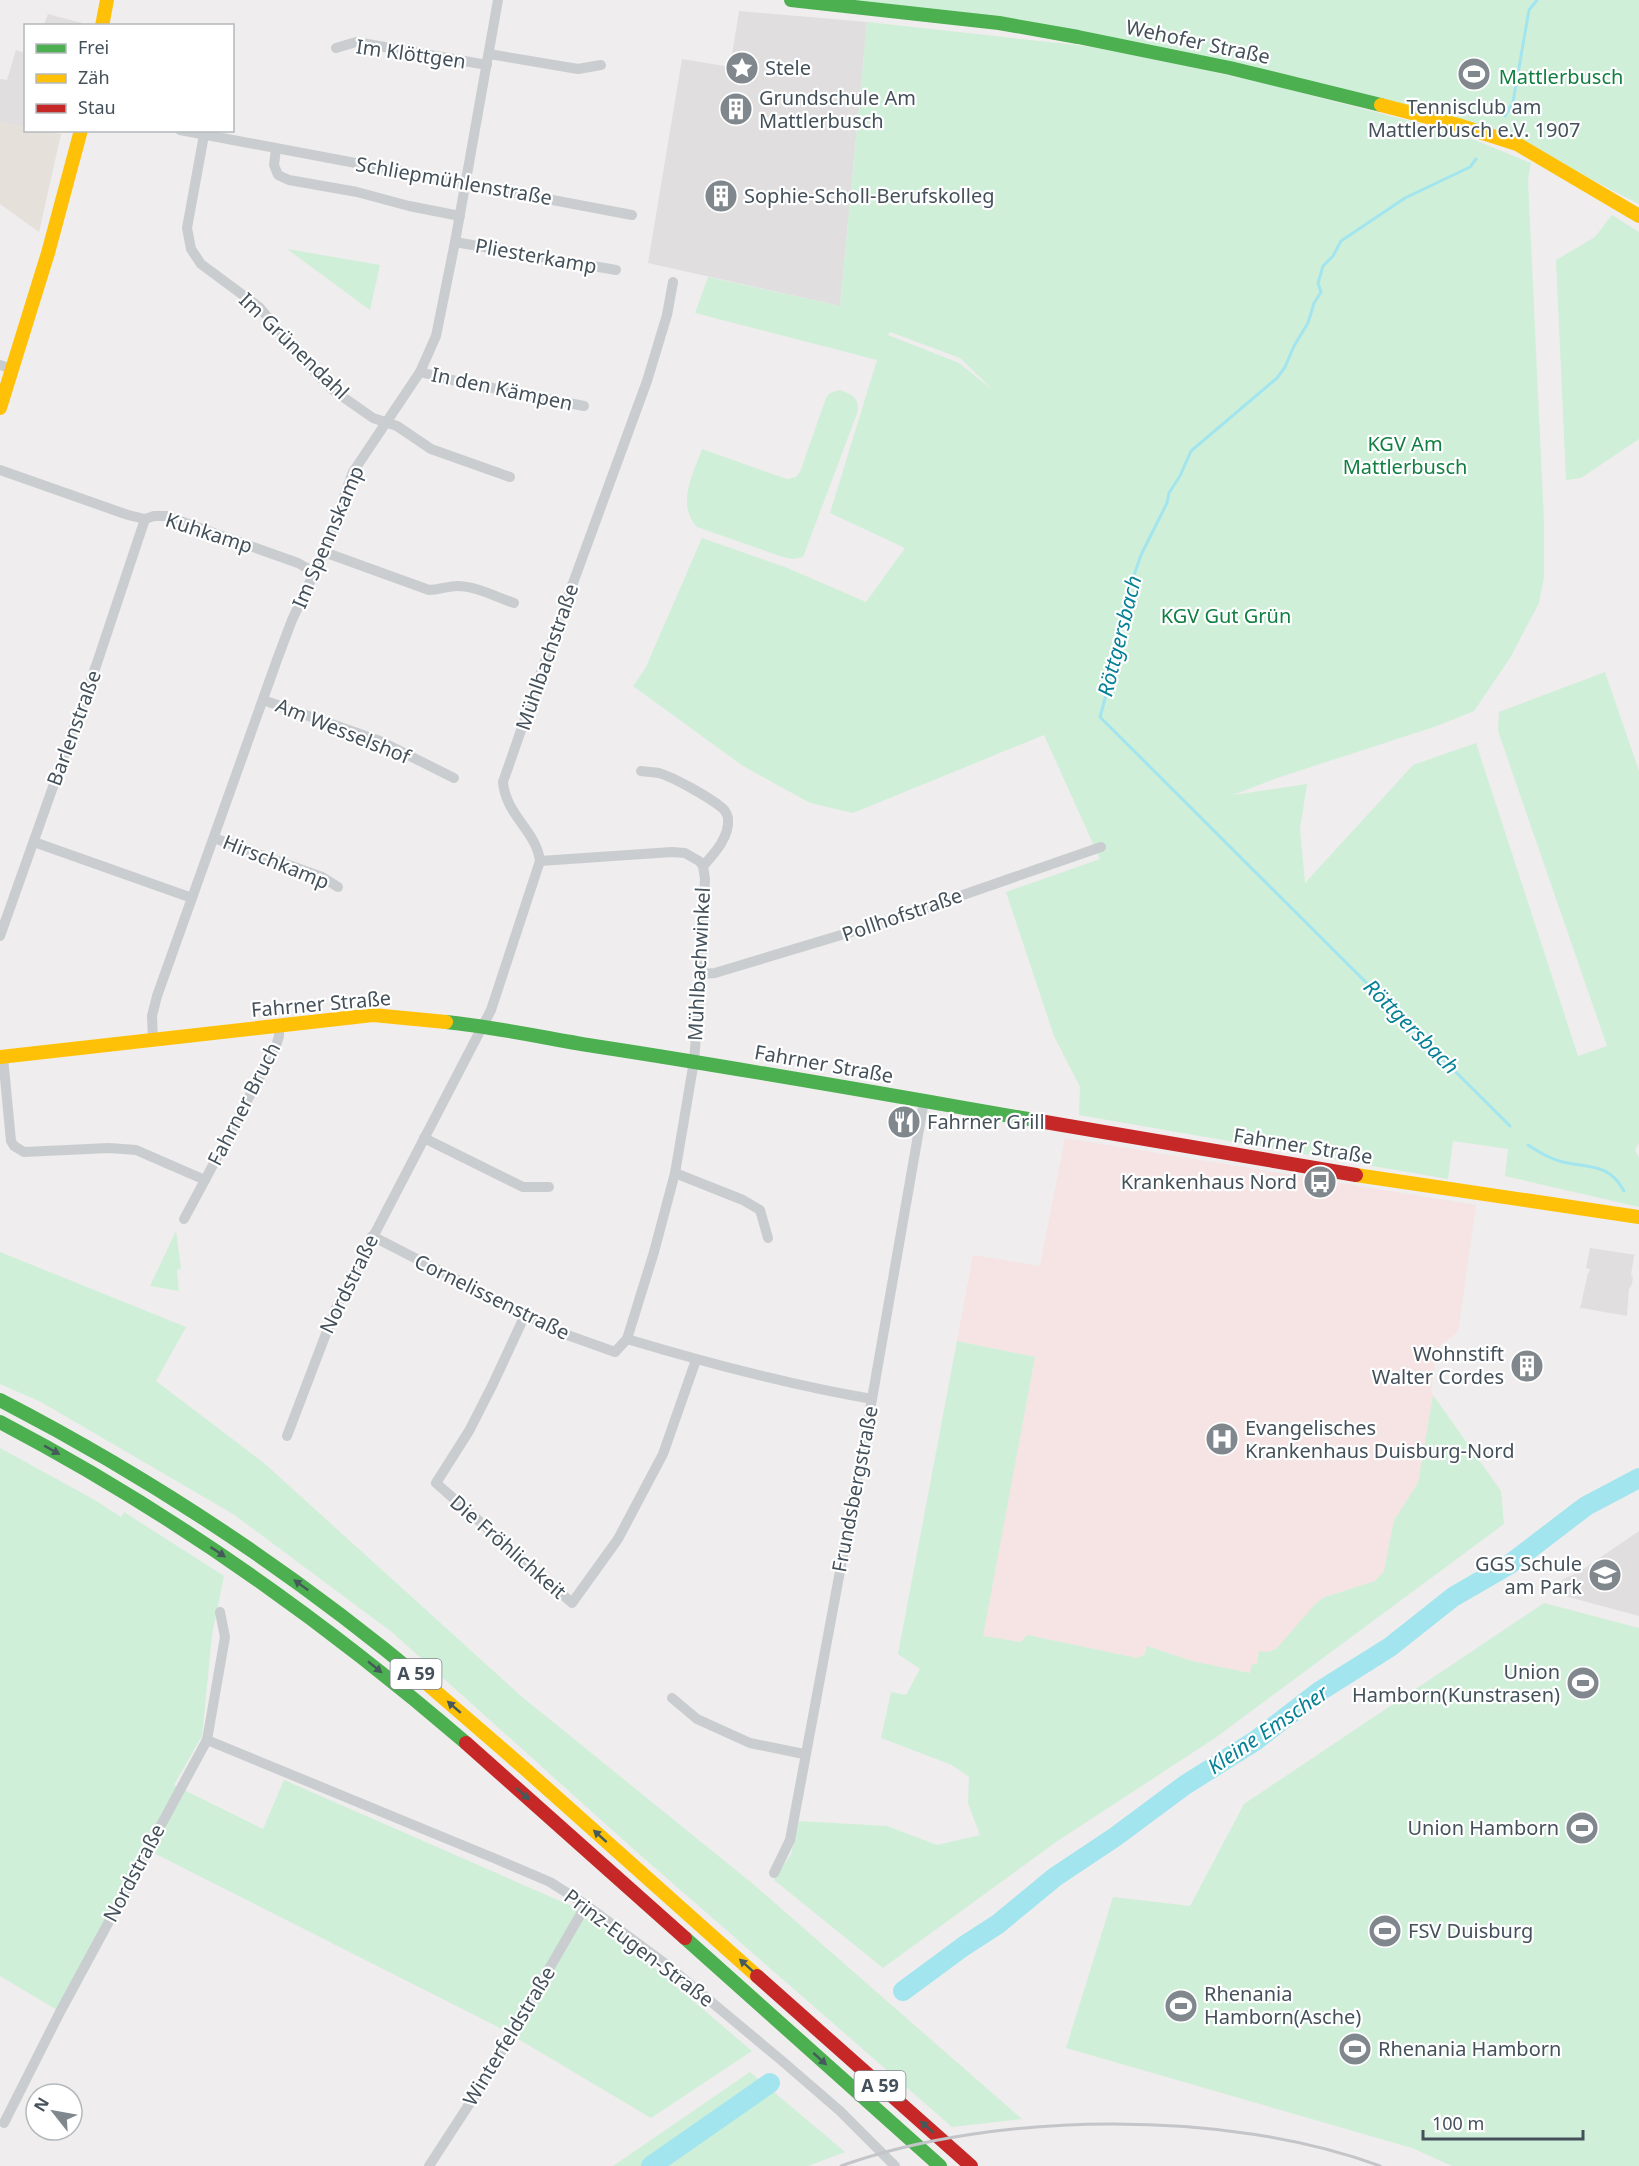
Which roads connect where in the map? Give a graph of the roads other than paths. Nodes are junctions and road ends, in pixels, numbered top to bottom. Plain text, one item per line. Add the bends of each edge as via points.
1 (107, 0) edge
2 (498, 0) edge
3 (792, 0) edge
4 (102, 24) edge
5 (336, 48) dead end
6 (488, 59) junction
7 (601, 65) dead end
8 (80, 132) edge
9 (190, 132) edge
10 (204, 135) junction
11 (276, 149) junction
12 (465, 183) junction
13 (632, 215) dead end
14 (460, 216) junction
15 (1639, 216) edge
16 (455, 242) junction
17 (616, 270) dead end
18 (673, 282) dead end
19 (6, 367) edge
20 (420, 372) junction
21 (584, 405) dead end
22 (0, 408) edge
23 (385, 423) junction
24 (0, 470) edge
25 (510, 477) dead end
26 (145, 519) junction
27 (324, 552) junction
28 (314, 572) junction
29 (514, 603) dead end
30 (263, 700) junction
31 (641, 771) dead end
32 (454, 778) dead end
33 (214, 838) junction
34 (34, 842) junction
35 (1101, 847) dead end
36 (540, 861) junction
37 (703, 867) junction
38 (338, 887) dead end
39 (192, 898) junction
40 (0, 936) edge
41 (701, 974) junction
42 (279, 1026) junction
43 (483, 1026) junction
44 (153, 1040) junction
45 (2, 1057) edge
46 (693, 1061) junction
47 (924, 1101) junction
48 (424, 1137) junction
49 (675, 1173) junction
50 (205, 1180) junction
51 (549, 1187) dead end
52 (1639, 1217) edge
53 (184, 1219) dead end
54 (372, 1236) junction
55 (768, 1238) dead end
56 (525, 1315) junction
57 (627, 1339) junction
58 (696, 1360) junction
59 (0, 1400) edge
60 (872, 1400) junction
61 (0, 1422) edge
62 (287, 1436) dead end
63 (220, 1612) dead end
64 (672, 1698) dead end
65 (207, 1740) junction
66 (804, 1754) junction
67 (774, 1873) dead end
68 (586, 1905) junction
69 (4, 2123) dead end
70 (893, 2165) edge
71 (429, 2166) edge
72 (940, 2166) edge
73 (971, 2166) edge

1 - 4 main road
2 - 6 street, Im Spennskamp
3 - 15 main road, Wehofer Straße via 999,23 1078,37 1378,104 1517,144
5 - 6 street, Im Klöttgen via 356,42
6 - 7 street, Im Klöttgen via 578,69
6 - 12 street, Im Spennskamp
8 - 19 main road via 48,254
9 - 10 street, Schliepmühlenstraße
10 - 11 street, Schliepmühlenstraße
10 - 23 street, Im Grünendahl via 187,228 191,249 201,264 259,307 333,390
11 - 12 street, Schliepmühlenstraße
11 - 14 street, Schliepmühlenstraße via 274,165 278,175 289,180
12 - 13 street, Schliepmühlenstraße
12 - 14 street, Im Spennskamp
14 - 16 street, Im Spennskamp
16 - 17 street, Pliesterkamp
16 - 20 street, Im Spennskamp via 436,336
18 - 36 street, Mühlbachstraße via 647,381 503,782 507,803 534,843
19 - 22 main road
20 - 21 street, In den Kämpen
20 - 23 street, Im Spennskamp
23 - 25 street, Im Grünendahl via 397,426 440,453
23 - 27 street, Im Spennskamp via 353,472
24 - 26 street, Kuhkamp
26 - 28 street, Kuhkamp via 166,516
26 - 34 street, Barlenstraße
27 - 28 street, Im Spennskamp
27 - 29 street via 429,590 470,588
28 - 30 street, Im Spennskamp
30 - 32 street, Am Wesselshof via 380,741
30 - 33 street, Im Spennskamp
31 - 37 street, Mühlbachwinkel via 677,780 722,807 728,817 723,839
33 - 38 street, Hirschkamp via 322,877
33 - 39 street, Im Spennskamp
34 - 39 street
34 - 40 street, Barlenstraße
35 - 41 street, Pollhofstraße via 891,920
36 - 37 street, Mühlbachwinkel via 672,852 693,856
36 - 43 street
37 - 41 street, Mühlbachwinkel
39 - 44 street, Im Spennskamp via 152,1016
41 - 46 street, Mühlbachwinkel
42 - 43 main road, Fahrner Straße via 373,1015
42 - 44 main road, Fahrner Straße
42 - 50 street, Fahrner Bruch via 276,1046
43 - 46 main road, Fahrner Straße
43 - 48 street, Nordstraße
44 - 45 main road, Fahrner Straße
45 - 50 street, Fahrner Bruch via 11,1141 19,1150 136,1150
46 - 47 main road, Fahrner Straße
46 - 49 street, Mühlbachwinkel
47 - 52 main road, Fahrner Straße via 1407,1184
47 - 60 street, Frundsbergstraße
48 - 51 street via 523,1187
48 - 54 street, Nordstraße
49 - 55 street via 760,1210
49 - 57 street, Mühlbachwinkel
50 - 53 street, Fahrner Bruch
54 - 56 street, Cornelissenstraße
54 - 62 street, Nordstraße via 334,1310
56 - 57 street, Cornelissenstraße via 615,1352
56 - 58 street, Die Fröhlichkeit via 469,1431 436,1483 572,1603 618,1539 650,1480
57 - 58 street
58 - 60 street
73 -> 59 main road, A 59 via 525,1768 345,1617 190,1508
60 - 66 street, Frundsbergstraße
61 -> 72 main road, A 59 via 179,1526 326,1628 511,1782
63 - 65 street, Nordstraße via 225,1637
64 - 66 street via 697,1719 750,1743
65 - 68 street, Prinz-Eugen-Straße via 549,1882
65 - 69 street, Nordstraße
66 - 67 street, Frundsbergstraße via 790,1840
68 - 70 street, Prinz-Eugen-Straße via 667,1965 781,2060 840,2111
68 - 71 street, Winterfeldstraße via 483,2083

